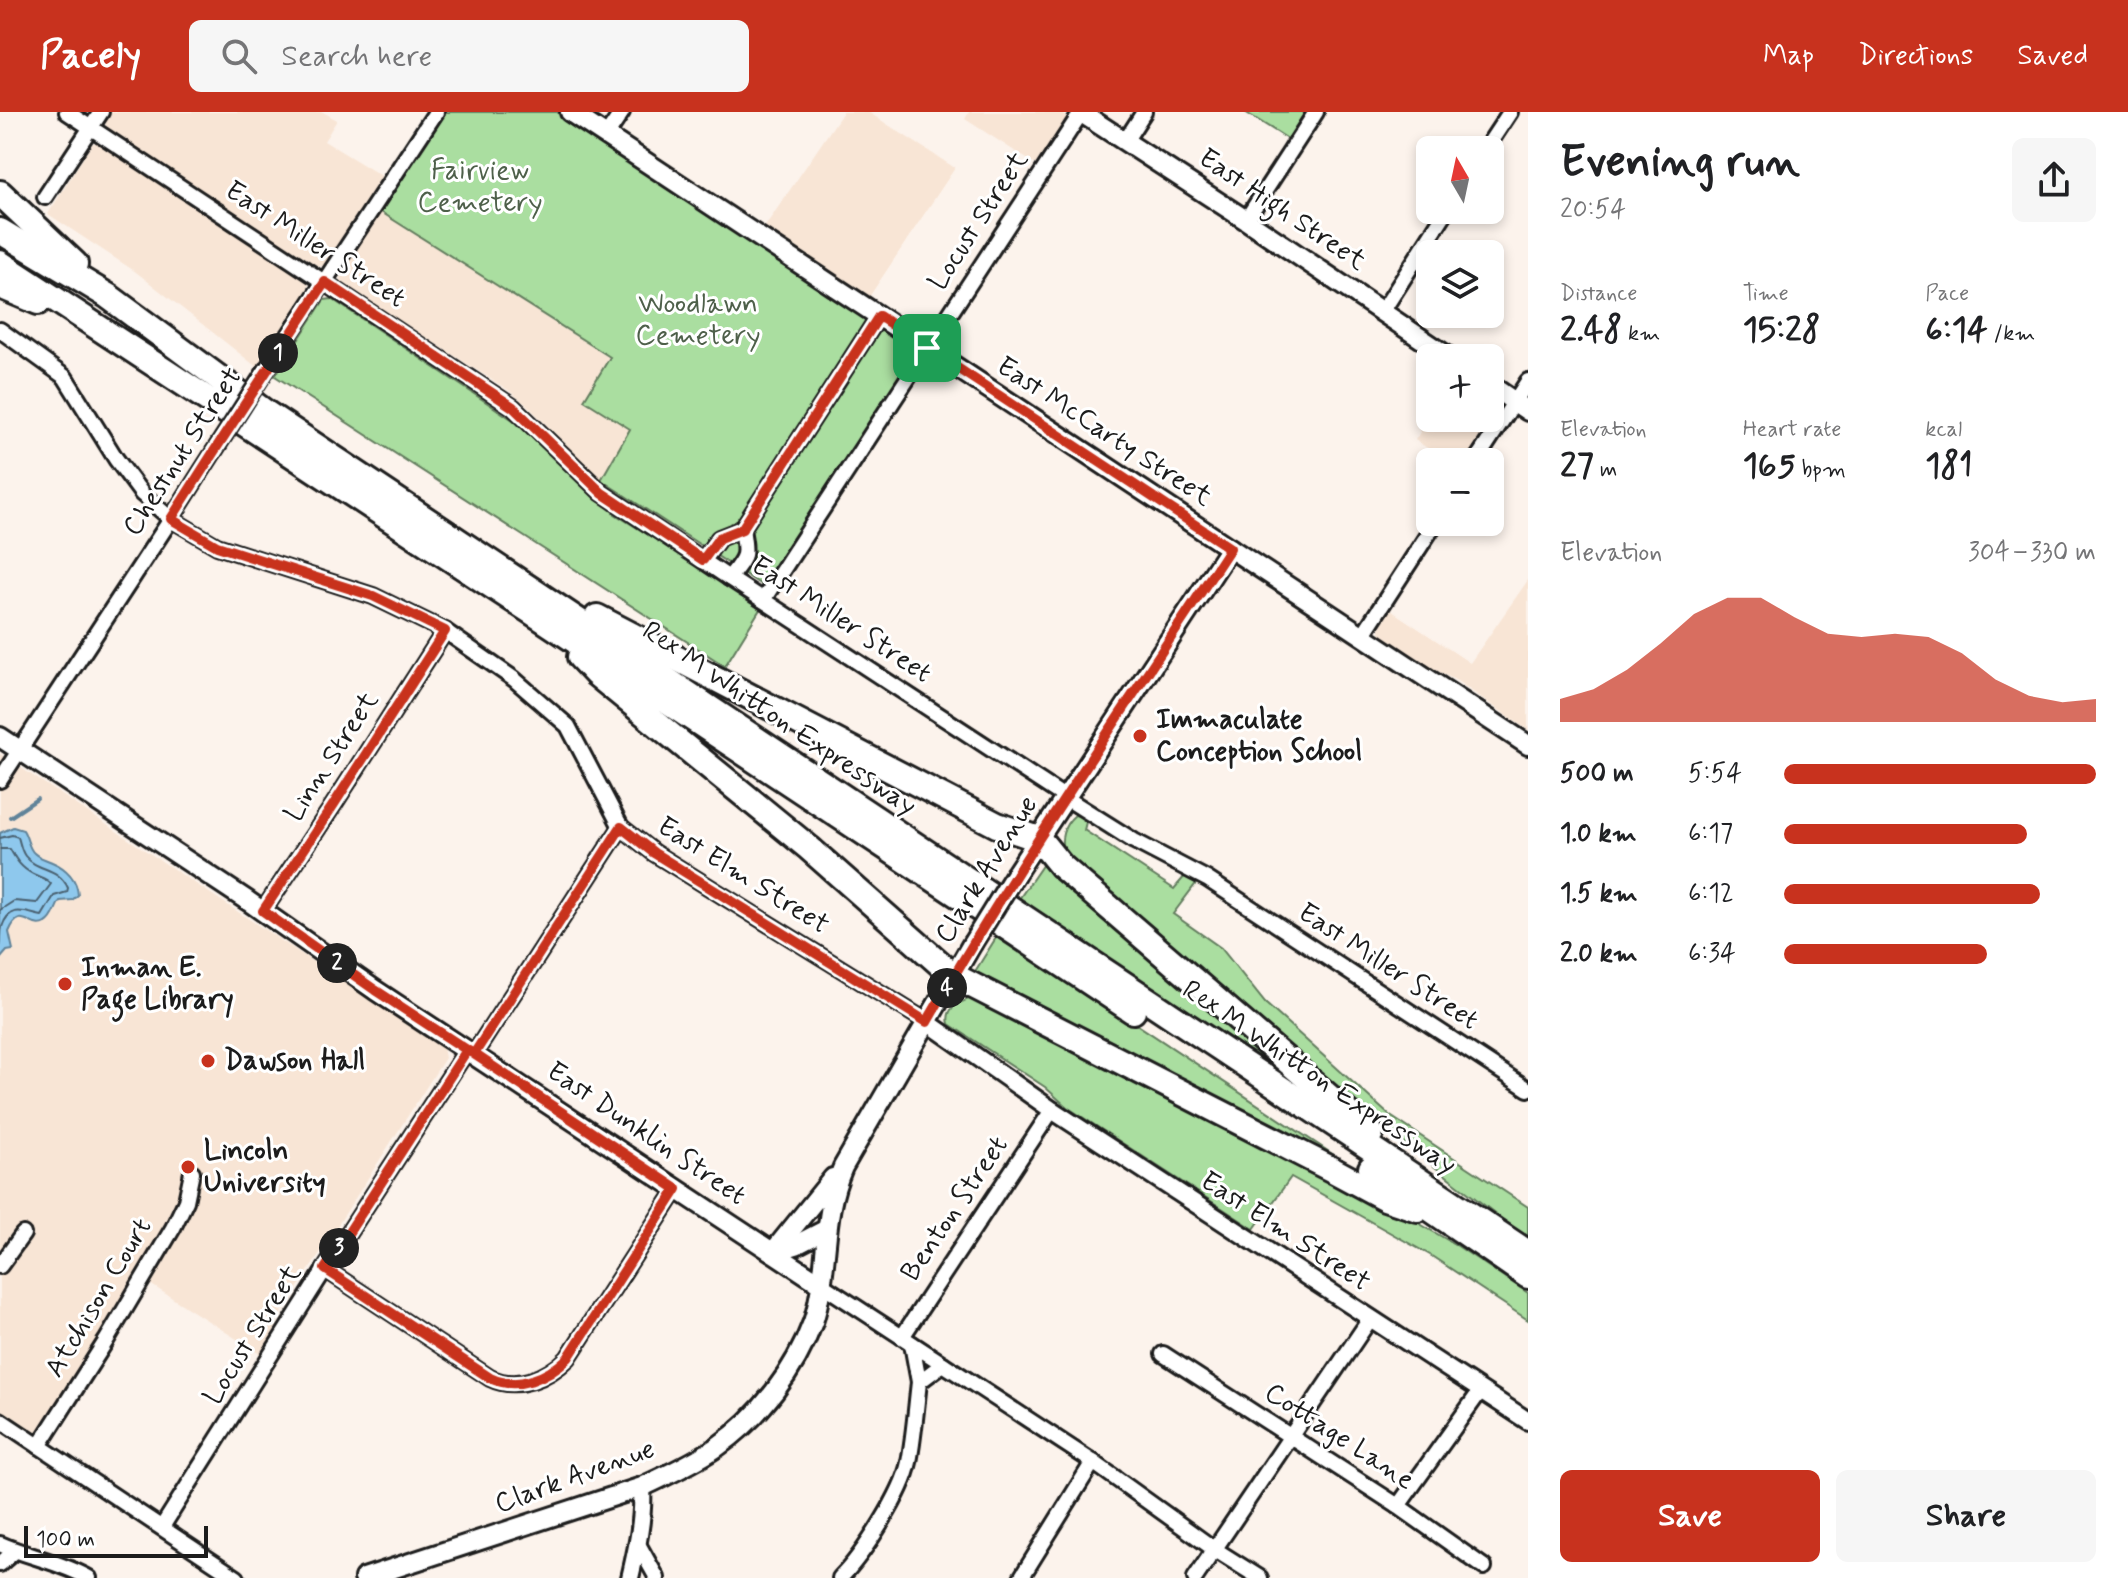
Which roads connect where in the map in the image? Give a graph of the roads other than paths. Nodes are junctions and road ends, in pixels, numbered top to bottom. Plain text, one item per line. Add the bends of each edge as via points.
1 (67, 112) edge
2 (101, 112) edge
3 (436, 112) edge
4 (570, 112) edge
5 (622, 112) edge
6 (1081, 112) edge
7 (1144, 112) edge
8 (1316, 112) edge
9 (1510, 112) edge
10 (90, 128) junction
11 (606, 136) junction
12 (1494, 136) edge
13 (1126, 140) junction
14 (0, 193) edge
15 (45, 197) dead end
16 (1246, 220) junction
17 (1438, 224) edge
18 (0, 231) edge
19 (0, 263) edge
20 (325, 282) junction
21 (0, 286) edge
22 (108, 296) junction
23 (1382, 312) junction
24 (879, 316) junction
25 (93, 324) junction
26 (0, 330) edge
27 (1429, 344) edge
28 (927, 348) junction
29 (1528, 381) edge
30 (1504, 394) edge
31 (1521, 406) edge
32 (1486, 448) edge
33 (171, 519) junction
34 (742, 529) junction
35 (1427, 536) edge
36 (1230, 548) junction
37 (703, 560) junction
38 (510, 575) junction
39 (729, 578) junction
40 (763, 600) junction
41 (538, 616) junction
42 (445, 631) junction
43 (1362, 636) junction
44 (0, 737) edge
45 (1528, 745) edge
46 (19, 750) junction
47 (0, 780) edge
48 (1066, 798) junction
49 (621, 827) junction
50 (1039, 839) junction
51 (263, 911) junction
52 (954, 976) junction
53 (927, 1022) junction
54 (470, 1052) junction
55 (1528, 1089) edge
56 (1052, 1110) junction
57 (843, 1167) junction
58 (192, 1172) dead end
59 (677, 1189) junction
60 (1447, 1210) junction
61 (827, 1229) junction
62 (23, 1234) dead end
63 (773, 1252) junction
64 (1528, 1253) edge
65 (0, 1266) edge
66 (325, 1269) junction
67 (1528, 1276) edge
68 (821, 1284) junction
69 (1370, 1319) junction
70 (907, 1341) junction
71 (1163, 1354) dead end
72 (943, 1364) junction
73 (919, 1382) junction
74 (1481, 1390) junction
75 (0, 1420) edge
76 (1528, 1421) edge
77 (1292, 1436) junction
78 (39, 1446) junction
79 (1093, 1462) junction
80 (642, 1487) junction
81 (1398, 1506) junction
82 (162, 1527) junction
83 (0, 1544) edge
84 (638, 1544) junction
85 (1214, 1549) junction
86 (15, 1551) junction
87 (0, 1564) edge
88 (1484, 1567) dead end
89 (89, 1578) edge
90 (237, 1578) edge
91 (364, 1578) edge
92 (630, 1578) edge
93 (657, 1578) edge
94 (840, 1578) edge
95 (1021, 1578) edge
96 (1195, 1578) edge
97 (1260, 1578) edge

1 - 10 street, East Miller Street
2 - 10 street
3 - 20 street, Chestnut Street
4 - 11 main road, East McCarty Street
5 - 11 street
6 - 13 main road, East High Street
6 - 28 street, Locust Street
7 - 13 street
8 - 16 street
9 - 12 street
10 - 15 street
10 - 20 street, East Miller Street
11 - 24 main road, East McCarty Street
13 - 16 main road, East High Street
14 - 22 highway
16 - 23 main road, East High Street
17 - 23 street
18 - 22 highway, Rex M Whitton Expressway
19 - 25 highway, Rex M Whitton Expressway
20 - 33 street, Chestnut Street, bridge
20 - 37 street, East Miller Street via 513,407 602,493
21 - 25 highway
22 - 38 highway, Rex M Whitton Expressway via 266,413
23 - 27 main road, East High Street
24 - 28 main road, East McCarty Street
24 - 34 street
25 - 41 highway, Rex M Whitton Expressway
26 - 33 street, East Elm Street via 65,377 142,494
28 - 36 main road, East McCarty Street
28 - 40 street, Locust Street
29 - 31 street
30 - 31 main road
31 - 32 street
33 - 42 street, East Elm Street via 217,546 373,596
33 - 46 street, Chestnut Street
34 - 37 street via 719,538
34 - 39 street via 744,557
35 - 43 street
36 - 43 main road, East McCarty Street
36 - 48 main road, Clark Avenue
37 - 39 street, East Miller Street
38 - 50 highway via 997,825
38 - 60 highway, Rex M Whitton Expressway
39 - 40 street, East Miller Street
40 - 48 street, East Miller Street
41 - 52 highway via 596,674 809,848
41 - 60 highway, Rex M Whitton Expressway
42 - 49 street, East Elm Street via 514,679 568,726
42 - 51 street, Linn Street
43 - 45 main road, East McCarty Street
44 - 46 main road, East Dunklin Street
46 - 47 street, Chestnut Street
46 - 51 main road, East Dunklin Street
48 - 50 main road, Clark Avenue
48 - 55 street, East Miller Street via 1207,879
49 - 53 street, East Elm Street via 654,853
49 - 54 street, Locust Street
50 - 52 main road, Clark Avenue, bridge
50 - 60 highway via 1061,866
51 - 54 main road, East Dunklin Street
52 - 53 main road, Clark Avenue
52 - 60 highway via 1385,1198
53 - 56 street, East Elm Street
53 - 57 main road, Clark Avenue
54 - 59 main road, East Dunklin Street
54 - 66 street, Locust Street
56 - 69 street, East Elm Street
56 - 70 street, Benton Street
57 - 61 main road, Clark Avenue via 833,1189
57 - 63 main road
58 - 78 street, Atchison Court via 173,1228
59 - 63 main road, East Dunklin Street
59 - 66 street via 568,1358 528,1381 511,1384 490,1378
60 - 64 highway, Rex M Whitton Expressway
60 - 67 highway, Rex M Whitton Expressway
61 - 63 main road
61 - 68 main road, Clark Avenue
62 - 65 street
63 - 68 main road, East Dunklin Street
66 - 82 street, Locust Street
68 - 70 street, East Dunklin Street
68 - 80 main road, Clark Avenue via 814,1320 779,1386 717,1447
69 - 74 street, East Elm Street
69 - 77 street
70 - 72 street, East Dunklin Street
70 - 73 street
71 - 77 street, Cottage Lane
72 - 73 street
72 - 79 street, East Dunklin Street
73 - 94 street via 909,1465 890,1508
74 - 76 street, East Elm Street
74 - 81 street
75 - 78 street
77 - 81 street, Cottage Lane
77 - 85 street
78 - 82 street
79 - 85 street, East Dunklin Street
79 - 95 street
80 - 84 street
80 - 91 main road, Clark Avenue
81 - 88 street, Cottage Lane
82 - 90 street
83 - 86 street
84 - 92 street
84 - 93 street
85 - 96 street
85 - 97 street, East Dunklin Street
86 - 87 street
86 - 89 street

